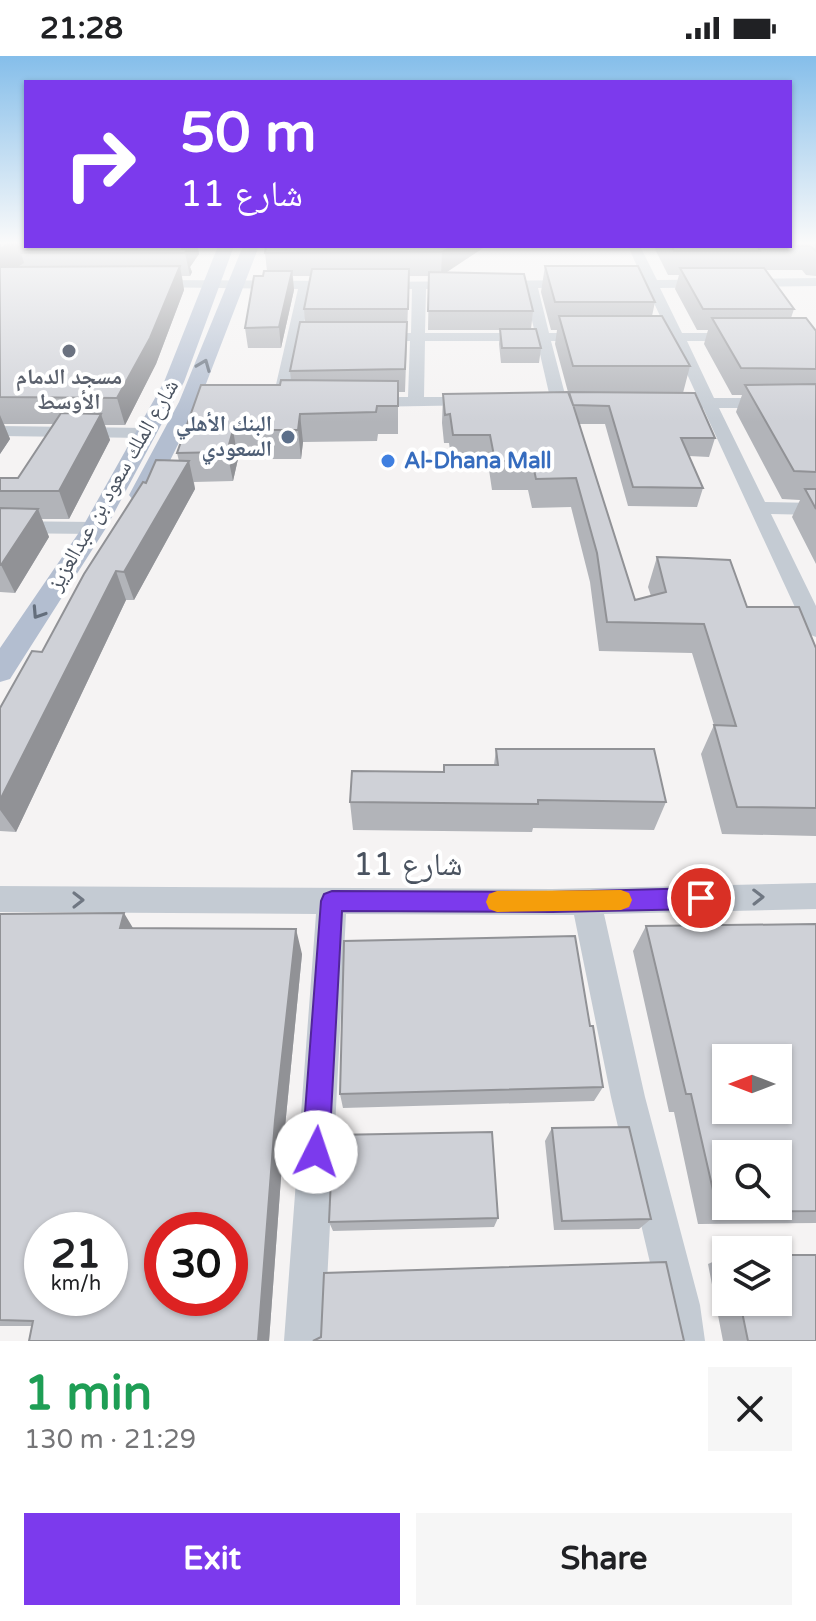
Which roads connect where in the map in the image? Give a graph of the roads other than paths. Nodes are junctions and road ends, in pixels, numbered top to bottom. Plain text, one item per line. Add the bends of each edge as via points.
1 (203, 302) edge
2 (231, 302) edge
3 (304, 302) edge
4 (419, 302) edge
5 (534, 302) edge
6 (658, 302) edge
7 (356, 337) edge
8 (419, 337) junction
9 (543, 337) junction
10 (602, 337) edge
11 (631, 337) edge
12 (675, 337) junction
13 (755, 337) edge
14 (174, 382) junction
15 (196, 402) junction
16 (280, 402) edge
17 (355, 402) edge
18 (416, 402) junction
19 (495, 402) edge
20 (558, 402) edge
21 (648, 403) edge
22 (707, 403) junction
23 (816, 403) edge
24 (0, 431) edge
25 (147, 433) junction
26 (758, 508) junction
27 (816, 509) edge
28 (129, 515) edge
29 (0, 527) edge
30 (94, 528) junction
31 (816, 629) edge
32 (3, 664) edge
33 (816, 896) edge
34 (0, 899) edge
35 (332, 901) junction
36 (586, 901) junction
37 (304, 1341) edge
38 (685, 1341) edge

1 - 14 main road, شارع الملك سعود بن عبدالعزيز
15 -> 2 main road, شارع الملك سعود بن عبدالعزيز
3 - 16 street via 302,337
4 - 8 street
5 - 9 street
6 - 12 street
7 - 8 street
8 - 9 street
8 - 18 street
9 - 10 street
9 - 20 street
11 - 12 street
12 - 13 street
12 - 22 street
14 - 15 street
14 - 25 main road, شارع الملك سعود بن عبدالعزيز
15 - 28 main road, شارع الملك سعود بن عبدالعزيز
17 - 18 street
18 - 19 street
21 - 22 street
22 - 23 street
22 - 26 street
24 - 25 street
25 - 30 main road, شارع الملك سعود بن عبدالعزيز
26 - 27 street
26 - 31 street
29 - 30 street
30 -> 32 main road, شارع الملك سعود بن عبدالعزيز
36 -> 33 street, شارع 11
34 -> 35 street, شارع 11
35 - 36 street, شارع 11
35 - 37 street
36 - 38 street

